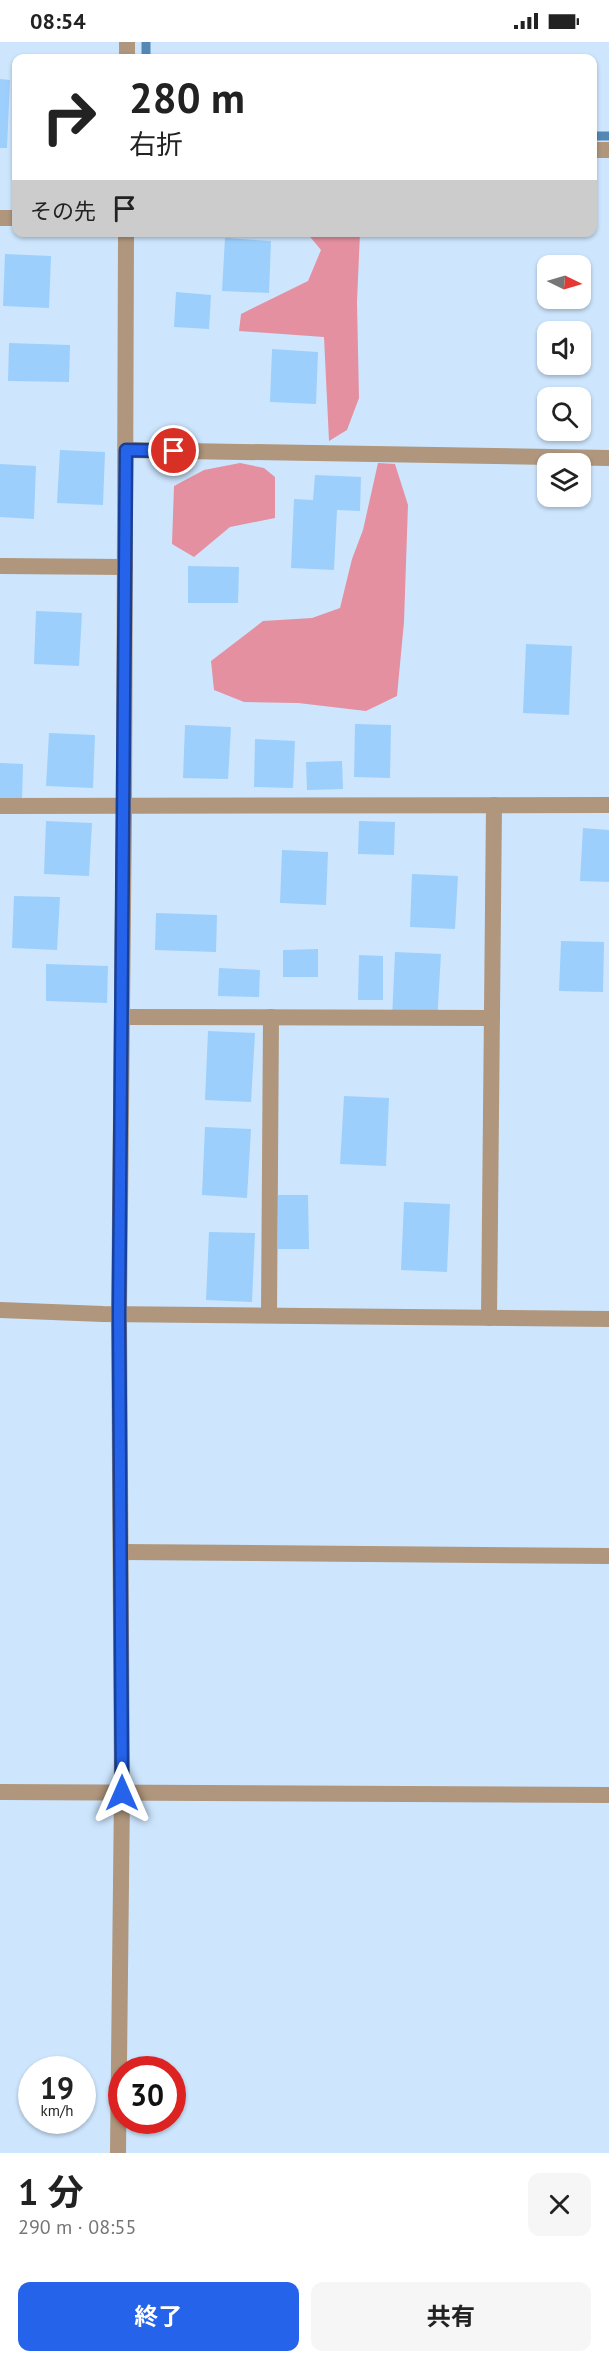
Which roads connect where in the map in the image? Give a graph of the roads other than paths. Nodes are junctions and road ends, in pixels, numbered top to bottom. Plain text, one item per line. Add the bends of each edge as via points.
1 (126, 237) edge
2 (126, 450) junction
3 (609, 458) edge
4 (0, 566) edge
5 (125, 567) junction
6 (494, 805) junction
7 (609, 805) edge
8 (0, 806) edge
9 (124, 807) junction
10 (122, 1017) junction
11 (271, 1017) junction
12 (492, 1018) junction
13 (0, 1310) edge
14 (119, 1314) junction
15 (269, 1315) junction
16 (489, 1318) junction
17 (609, 1319) edge
18 (121, 1552) junction
19 (609, 1556) edge
20 (0, 1792) edge
21 (122, 1793) junction
22 (609, 1795) edge
23 (118, 2153) edge

1 - 2 street
2 - 3 street
2 - 5 street
4 - 5 street
5 - 9 street
6 - 7 street
6 - 9 street
6 - 12 street
8 - 9 street
9 - 10 street
10 - 11 street
10 - 14 street
11 - 12 street
11 - 15 street
12 - 16 street
13 - 14 street
14 - 15 street
14 - 18 street
15 - 16 street
16 - 17 street
18 - 19 street
18 - 21 street
20 - 21 street
21 - 22 street
21 - 23 street

